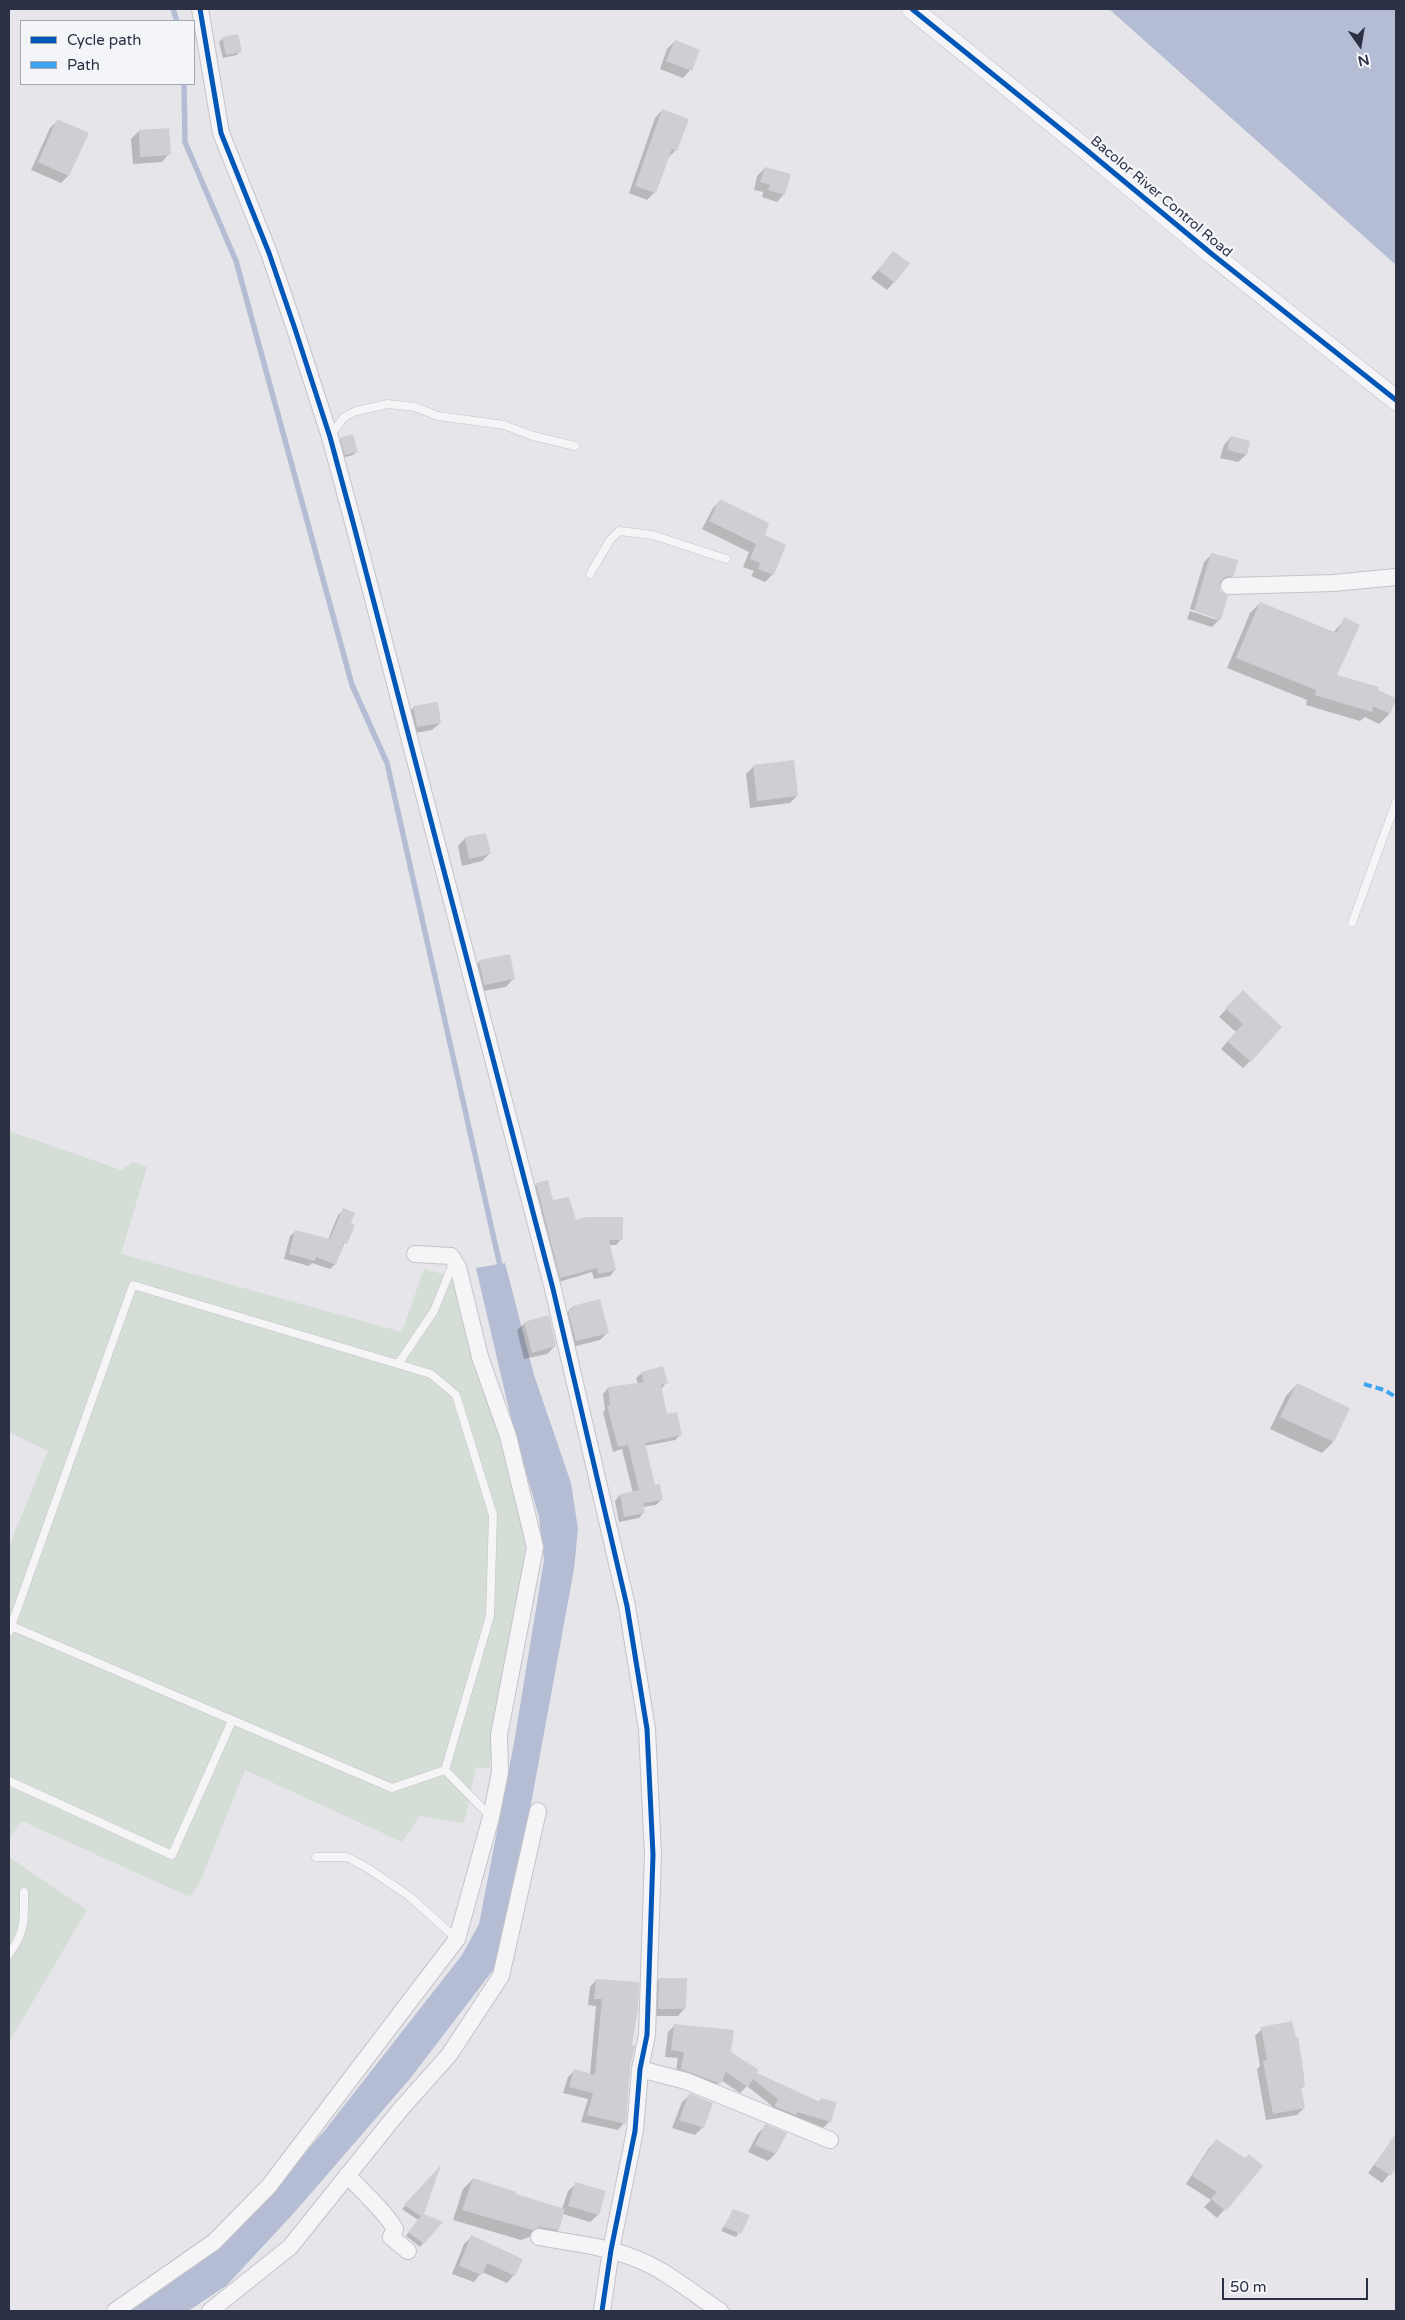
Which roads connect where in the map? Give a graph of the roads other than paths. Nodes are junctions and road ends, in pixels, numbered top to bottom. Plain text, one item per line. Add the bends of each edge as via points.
1 (200, 9) edge
2 (912, 9) edge
3 (1396, 400) edge
4 (330, 437) junction
5 (575, 446) dead end
6 (726, 559) dead end
7 (590, 574) dead end
8 (1396, 577) edge
9 (1229, 586) dead end
10 (1396, 802) edge
11 (1352, 923) dead end
12 (415, 1254) dead end
13 (454, 1261) junction
14 (398, 1364) junction
15 (10, 1628) edge
16 (232, 1721) junction
17 (445, 1770) junction
18 (9, 1781) edge
19 (538, 1811) dead end
20 (491, 1817) junction
21 (316, 1858) dead end
22 (24, 1892) dead end
23 (457, 1939) junction
24 (9, 1954) edge
25 (640, 2069) junction
26 (830, 2140) dead end
27 (347, 2175) junction
28 (539, 2237) dead end
29 (611, 2250) junction
30 (408, 2251) dead end
31 (115, 2311) edge
32 (210, 2311) edge
33 (602, 2311) edge
34 (720, 2311) edge

1 - 4 street via 221,133 269,253
2 - 3 street, Bacolor River Control Road via 1213,256
4 - 5 lane via 344,417 388,404 504,426
4 - 25 street via 554,1289 627,1606 647,1729 653,1854 647,2035
6 - 7 lane via 652,535 619,531
8 - 9 street via 1334,584
10 - 11 lane
12 - 13 street via 451,1256
13 - 14 lane via 434,1311
13 - 20 street via 480,1357 508,1436 535,1547 499,1735 500,1772
14 - 15 lane via 133,1285
14 - 17 lane via 431,1374 456,1395 493,1515 490,1616
15 - 16 lane
16 - 17 lane via 392,1788
16 - 18 lane via 172,1854
17 - 20 lane
19 - 27 street via 501,1976 449,2055
20 - 23 street
21 - 23 lane via 347,1857 369,1868 409,1896
22 - 24 lane via 24,1924 19,1941
23 - 31 street via 269,2186 214,2242
25 - 26 street via 686,2081
25 - 29 street via 635,2131
27 - 30 street via 388,2216 395,2229 391,2237
27 - 32 street via 290,2247
28 - 29 street
29 - 33 street
29 - 34 street via 654,2267

